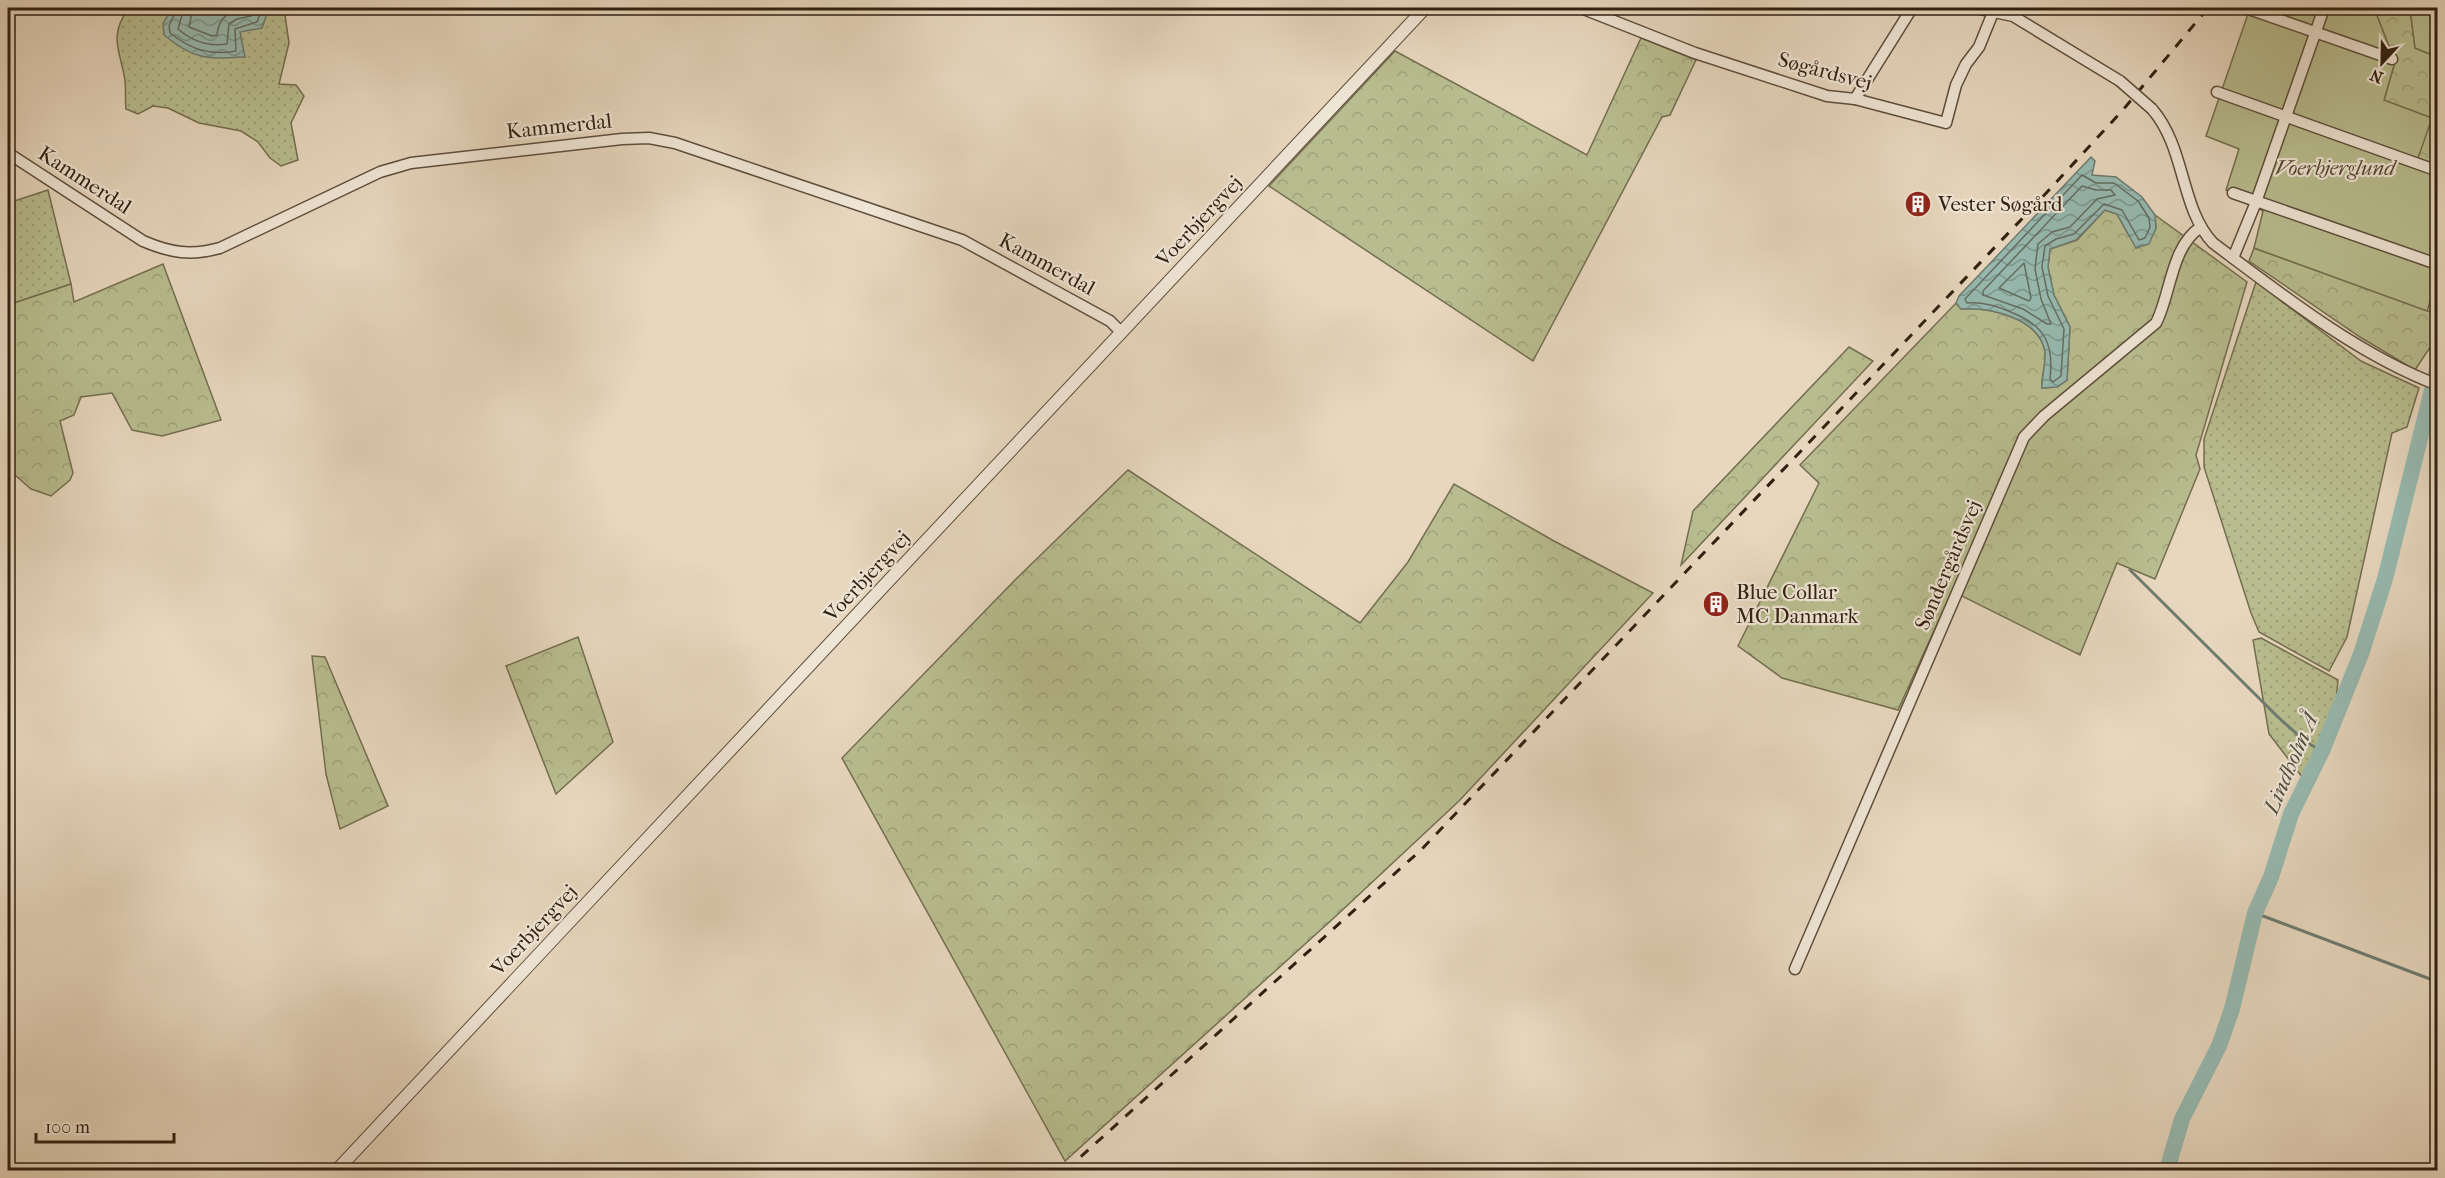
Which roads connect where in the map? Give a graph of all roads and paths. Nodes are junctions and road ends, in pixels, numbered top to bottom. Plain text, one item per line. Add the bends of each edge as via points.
1 (1425, 8) edge
2 (1581, 8) edge
3 (1912, 8) edge
4 (1975, 8) edge
5 (2324, 8) edge
6 (2249, 9) dead end
7 (1994, 10) junction
8 (2315, 33) junction
9 (2392, 59) dead end
10 (2217, 92) dead end
11 (1855, 99) junction
12 (2286, 116) junction
13 (8, 153) edge
14 (2438, 171) edge
15 (2233, 193) dead end
16 (2256, 202) junction
17 (2201, 227) junction
18 (2233, 258) junction
19 (2437, 264) edge
20 (1121, 332) junction
21 (2438, 385) edge
22 (1795, 969) dead end
23 (337, 1170) edge

1 - 20 street, Voerbjergvej
2 - 11 street, Søgårdsvej via 1695,53 1827,96
3 - 11 street
4 - 7 street
5 - 8 street
6 - 8 street
7 - 11 street, Søgårdsvej via 1979,47 1956,85 1946,123
7 - 17 street, bridge via 2013,16 2120,81 2152,109 2171,138
8 - 9 street
8 - 12 street
10 - 12 street
12 - 14 street
12 - 16 street
13 - 20 street, Kammerdal via 143,241 184,254 220,248 359,182 411,163 649,138 675,143 962,240 1110,321
15 - 16 street
16 - 18 street
16 - 19 street
17 - 18 street via 2213,243
17 - 22 street, Søndergårdsvej via 2185,240 2166,305 2156,324 2024,437
18 - 21 street via 2328,325 2418,378
20 - 23 street, Voerbjergvej

